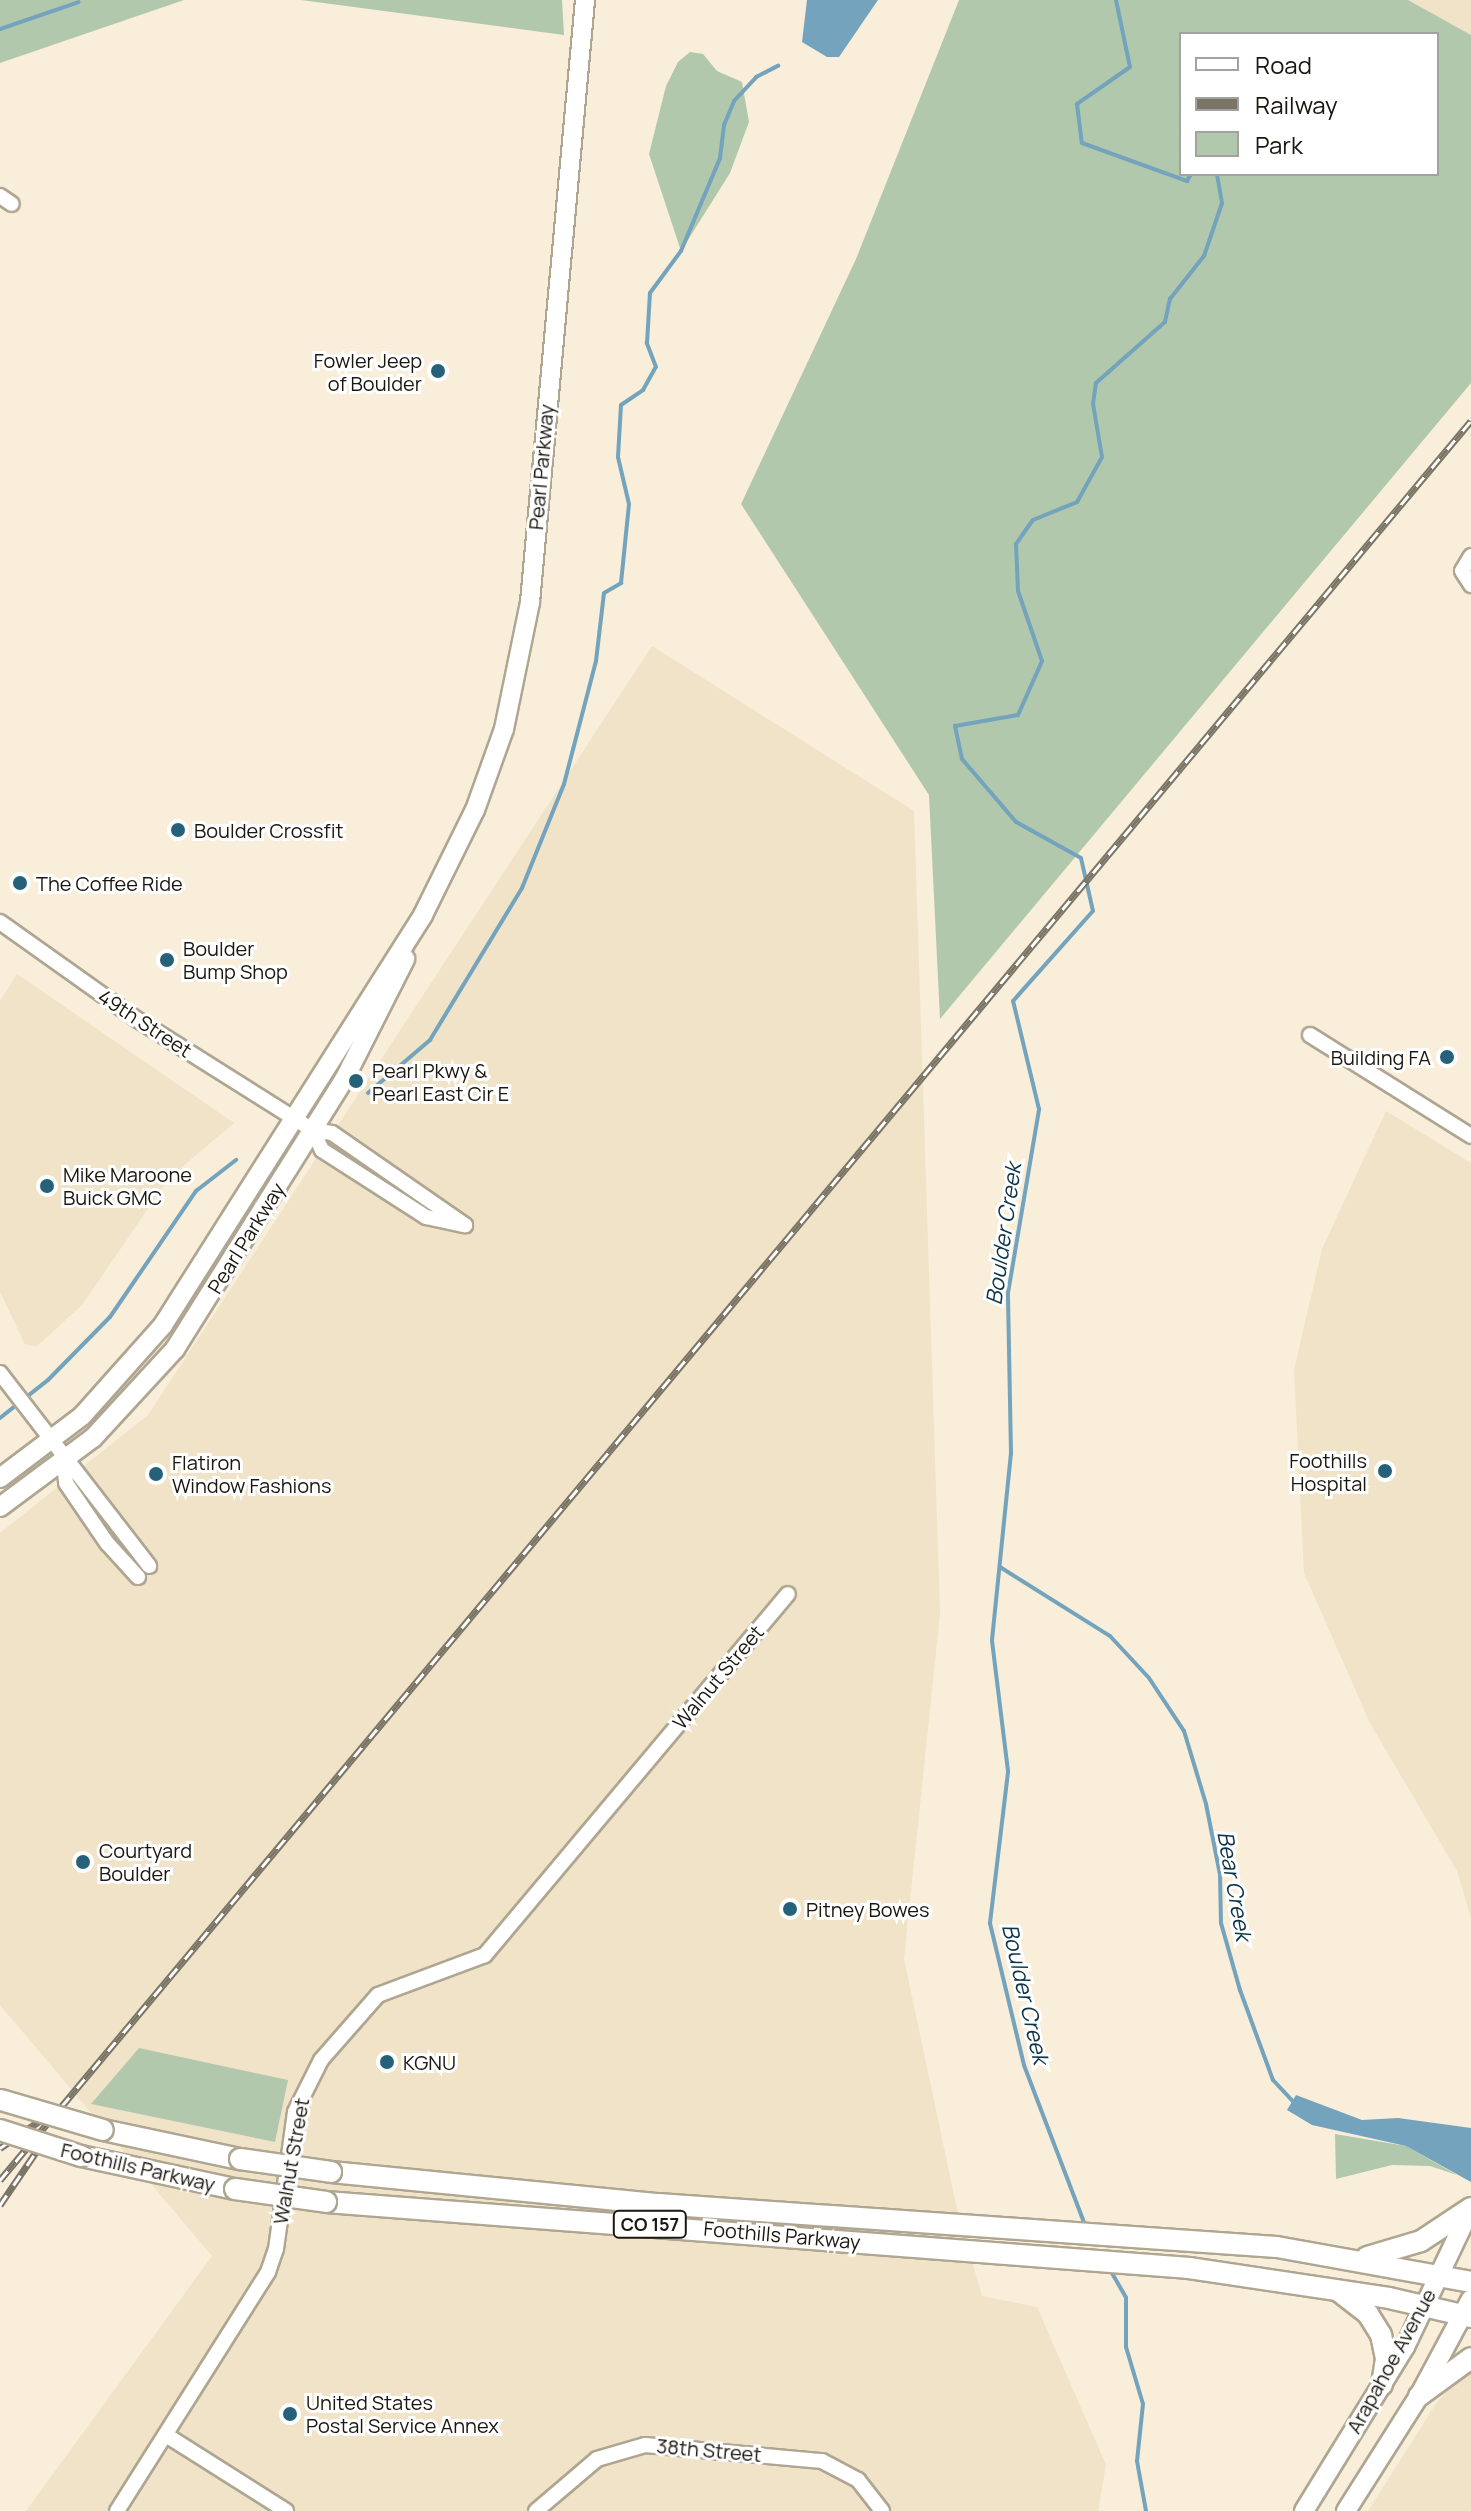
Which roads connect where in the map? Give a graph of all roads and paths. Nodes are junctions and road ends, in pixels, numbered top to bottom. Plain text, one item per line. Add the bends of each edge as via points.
1 (585, 0) edge
2 (1471, 556) edge
3 (1471, 585) edge
4 (423, 915) junction
5 (0, 922) edge
6 (1310, 1035) dead end
7 (295, 1118) junction
8 (313, 1130) junction
9 (1471, 1136) edge
10 (0, 1373) edge
11 (50, 1444) junction
12 (64, 1463) junction
13 (0, 1478) edge
14 (0, 1507) edge
15 (143, 1572) dead end
16 (788, 1594) dead end
17 (0, 2100) edge
18 (0, 2130) edge
19 (1471, 2208) edge
20 (1358, 2259) junction
21 (1439, 2275) junction
22 (1471, 2282) edge
23 (1336, 2290) junction
24 (1426, 2306) junction
25 (1468, 2310) edge
26 (1471, 2358) edge
27 (1382, 2385) junction
28 (1419, 2396) junction
29 (166, 2435) junction
30 (117, 2511) edge
31 (286, 2511) edge
32 (536, 2511) edge
33 (882, 2511) edge
34 (1304, 2511) edge
35 (1346, 2511) edge

1 - 4 main road, Pearl Parkway via 522,648 489,775
2 - 3 street via 1462,571
4 - 7 main road, Pearl Parkway
4 - 8 main road, Pearl Parkway via 382,1012
5 - 7 street, 49th Street via 138,1020
6 - 9 street
7 - 8 street, 49th Street
7 - 11 main road, Pearl Parkway via 163,1325 102,1398
8 - 8 street via 322,1150 426,1217 465,1225 332,1133
8 - 12 main road, Pearl Parkway via 175,1349 119,1414
10 - 11 street
11 - 12 street
11 - 13 main road, Pearl Parkway
12 - 14 main road, Pearl Parkway
12 - 15 street
16 - 29 street, Walnut Street via 485,1955 378,1995 316,2067 295,2112 271,2266
17 - 20 highway, Foothills Parkway / CO 157, bridge via 103,2130 331,2172 571,2197 1176,2239
18 - 23 highway, Foothills Parkway / CO 157, bridge via 81,2156 235,2189 326,2202 1189,2268
19 - 20 highway via 1421,2241
19 - 21 main road, Arapahoe Avenue
20 - 21 highway, Foothills Parkway / CO 157
21 - 22 highway, Foothills Parkway / CO 157
21 - 24 main road, Arapahoe Avenue
23 - 24 highway, Foothills Parkway / CO 157
23 - 27 highway via 1362,2308 1381,2335 1386,2359
24 - 25 highway, Foothills Parkway / CO 157
24 - 27 main road, Arapahoe Avenue
25 - 28 main road, Arapahoe Avenue
26 - 28 highway
27 - 34 main road, Arapahoe Avenue
28 - 35 main road, Arapahoe Avenue
29 - 30 street, Walnut Street
29 - 31 street
32 - 33 street, 38th Street via 597,2459 645,2445 822,2461 858,2480

